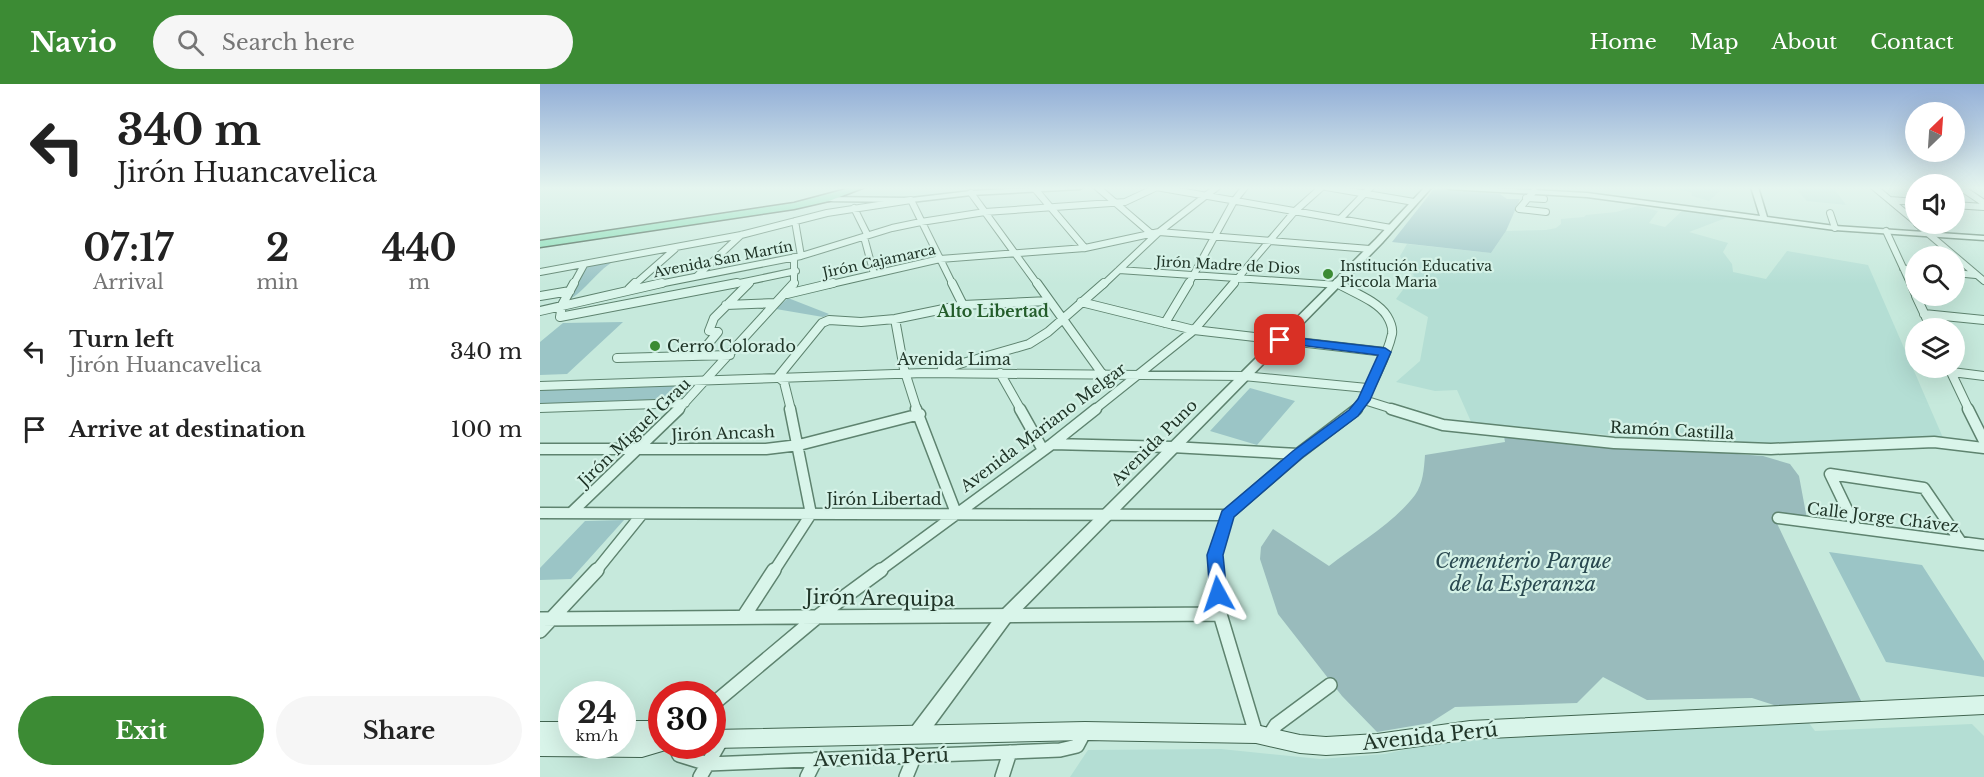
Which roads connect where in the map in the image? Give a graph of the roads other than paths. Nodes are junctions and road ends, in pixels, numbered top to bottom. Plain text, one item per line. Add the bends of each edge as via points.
1 (706, 219) edge
2 (803, 219) edge
3 (860, 219) edge
4 (938, 219) edge
5 (990, 219) edge
6 (1061, 219) edge
7 (1137, 219) edge
8 (1174, 219) edge
9 (1224, 219) edge
10 (1288, 219) edge
11 (1342, 219) edge
12 (1399, 219) edge
13 (1774, 219) edge
14 (1832, 219) edge
15 (795, 221) junction
16 (921, 222) junction
17 (1391, 228) junction
18 (1835, 228) junction
19 (1886, 231) junction
20 (1905, 232) edge
21 (1155, 234) junction
22 (1929, 234) joint
23 (741, 235) junction
24 (1215, 236) junction
25 (864, 237) junction
26 (1984, 238) edge
27 (1270, 241) junction
28 (540, 244) edge
29 (677, 247) junction
30 (1085, 248) junction
31 (1370, 249) junction
32 (1016, 255) junction
33 (798, 257) junction
34 (940, 259) junction
35 (584, 265) junction
36 (1903, 268) joint
37 (1119, 270) junction
38 (796, 271) junction
39 (540, 272) edge
40 (1905, 272) edge
41 (874, 274) junction
42 (1965, 274) edge
43 (1194, 275) junction
44 (1980, 275) edge
45 (697, 276) junction
46 (1240, 277) junction
47 (688, 278) junction
48 (750, 281) junction
49 (1984, 281) edge
50 (1336, 283) junction
51 (628, 290) junction
52 (570, 291) junction
53 (687, 294) junction
54 (787, 294) junction
55 (540, 296) edge
56 (1049, 301) junction
57 (1081, 302) junction
58 (775, 303) junction
59 (562, 305) junction
60 (726, 305) junction
61 (963, 305) junction
62 (1921, 306) edge
63 (540, 311) edge
64 (1924, 314) junction
65 (1926, 318) edge
66 (895, 319) junction
67 (1063, 320) junction
68 (1984, 320) edge
69 (1165, 323) junction
70 (1194, 330) junction
71 (1280, 340) junction
72 (1385, 352) junction
73 (699, 355) junction
74 (730, 355) junction
75 (617, 358) dead end
76 (906, 373) junction
77 (925, 373) junction
78 (1965, 373) edge
79 (1000, 374) junction
80 (1103, 375) junction
81 (1139, 375) junction
82 (1243, 376) junction
83 (1984, 376) edge
84 (778, 377) junction
85 (1955, 378) edge
86 (707, 380) junction
87 (540, 386) edge
88 (1367, 388) junction
89 (1364, 400) junction
90 (685, 403) junction
91 (545, 408) edge
92 (920, 414) junction
93 (540, 417) edge
94 (1984, 441) edge
95 (1052, 444) junction
96 (799, 445) junction
97 (1172, 447) junction
98 (1984, 448) edge
99 (540, 449) edge
100 (1043, 450) junction
101 (637, 451) junction
102 (1298, 454) junction
103 (540, 513) edge
104 (571, 513) junction
105 (956, 513) junction
106 (1107, 513) junction
107 (642, 514) junction
108 (811, 514) junction
109 (1227, 515) junction
110 (1778, 518) dead end
111 (1856, 528) junction
112 (1961, 542) junction
113 (1984, 545) edge
114 (1220, 614) junction
115 (744, 616) junction
116 (817, 617) junction
117 (545, 619) edge
118 (1003, 619) junction
119 (540, 631) edge
120 (1330, 685) dead end
121 (726, 693) edge
122 (1984, 705) edge
123 (540, 731) edge
124 (558, 731) edge
125 (1085, 731) junction
126 (918, 733) junction
127 (1262, 735) junction
128 (726, 739) edge
129 (648, 746) edge
130 (540, 747) edge
131 (1010, 752) junction
132 (915, 755) junction
133 (692, 759) edge
134 (710, 759) edge
135 (816, 759) junction
136 (708, 764) junction
137 (700, 777) edge
138 (807, 777) edge
139 (906, 777) edge
140 (1002, 777) edge

1 - 28 highway
2 - 15 street
3 - 25 street via 867,234
4 - 16 street, Avenida San Martín
5 - 32 street
6 - 30 street
7 - 21 street
8 - 21 street
9 - 24 street
10 - 27 street, Avenida Mariano Melgar
11 - 17 street
12 - 17 street, Avenida Puno
13 - 18 street
14 - 18 street
15 - 23 street
15 - 33 street
16 - 25 street, Avenida San Martín
16 - 34 street
17 - 31 street, Avenida Puno
18 - 19 street
19 - 20 street
19 - 36 street
21 - 24 street, Jirón Cajamarca
21 - 30 street, Jirón Cajamarca
21 - 37 street
22 - 26 street
22 - 44 street
23 - 29 street
23 - 45 street
24 - 27 street, Jirón Cajamarca
24 - 43 street
25 - 33 street, Avenida San Martín
25 - 41 street
27 - 31 street, Jirón Cajamarca
27 - 46 street, Avenida Mariano Melgar
29 - 35 street
29 - 51 street
30 - 32 street, Jirón Cajamarca
31 - 50 street, Avenida Puno
32 - 34 street, Jirón Cajamarca
32 - 56 street
33 - 38 street
33 - 45 street, Avenida San Martín
34 - 41 street, Jirón Cajamarca
34 - 61 street
35 - 39 street
35 - 52 street
36 - 40 street
37 - 43 street, Jirón Madre de Dios
37 - 57 street
38 - 48 street
38 - 54 street via 794,285
41 - 54 street, Jirón Cajamarca
42 - 44 street
43 - 46 street, Jirón Madre de Dios
43 - 69 street
44 - 49 street
45 - 47 street, Avenida San Martín
46 - 50 street, Jirón Madre de Dios
46 - 70 street, Avenida Mariano Melgar
47 - 51 street, Avenida San Martín
47 - 53 street
48 - 53 street
48 - 60 street
50 - 71 street, Avenida Puno
50 - 72 street via 1386,314 1392,333
51 - 59 street, Avenida San Martín
52 - 55 street
52 - 59 street
53 - 59 street via 560,317
54 - 58 street, Jirón Miguel Grau
56 - 61 street
56 - 67 street
57 - 67 street
57 - 69 street
58 - 60 street
58 - 74 street, Jirón Miguel Grau
59 - 63 street, Avenida San Martín
60 - 73 street via 709,331 718,332
61 - 66 street
62 - 64 street
64 - 65 street
64 - 68 street
66 - 76 street
66 - 84 street via 822,322
67 - 77 street via 1029,344
67 - 80 street
69 - 70 street
70 - 71 street
70 - 81 street, Avenida Mariano Melgar
71 - 72 street
71 - 82 street, Avenida Puno
72 - 88 street
73 - 74 street
73 - 75 street
74 - 86 street, Jirón Miguel Grau
76 - 77 street, Avenida Lima
76 - 84 street, Avenida Lima
76 - 92 street
77 - 79 street, Avenida Lima
78 - 83 street
79 - 80 street, Avenida Lima
79 - 100 street
80 - 81 street, Avenida Lima
81 - 82 street, Avenida Lima
81 - 95 street, Avenida Mariano Melgar
82 - 88 street, Avenida Lima
82 - 97 street, Avenida Puno
84 - 86 street, Avenida Lima
84 - 96 street via 784,382
85 - 94 street
86 - 87 street, Avenida Lima
86 - 90 street, Jirón Miguel Grau
88 - 89 street
89 - 98 street, Ramón Castilla via 1443,425 1614,443 1771,450 1934,442
89 - 102 street via 1354,413
90 - 91 street
90 - 101 street, Jirón Miguel Grau
91 - 93 street
92 - 96 street, Jirón Ancash
92 - 105 street
95 - 97 street
95 - 100 street, Avenida Mariano Melgar
96 - 101 street, Jirón Ancash
96 - 108 street
97 - 102 street
97 - 106 street, Avenida Puno
99 - 101 street, Jirón Ancash
100 - 105 street, Avenida Mariano Melgar
101 - 104 street, Jirón Miguel Grau
102 - 109 street
103 - 104 street, Jirón Libertad
104 - 107 street, Jirón Libertad
105 - 106 street, Jirón Libertad
105 - 108 street, Jirón Libertad
105 - 116 street, Avenida Mariano Melgar
106 - 109 street, Jirón Libertad
106 - 118 street, Avenida Puno
107 - 108 street, Jirón Libertad
107 - 117 street via 604,562
108 - 115 street
109 - 114 street via 1215,555
110 - 111 street, Calle Jorge Chávez
111 - 112 street, Calle Jorge Chávez
111 - 112 street via 1830,474 1924,488
112 - 113 street, Calle Jorge Chávez
114 - 118 street, Jirón Arequipa
114 - 127 street
115 - 116 street, Jirón Arequipa
115 - 117 street, Jirón Arequipa
116 - 118 street, Jirón Arequipa
116 - 121 street, Avenida Mariano Melgar
117 - 119 street
118 - 126 street, Avenida Puno
120 - 127 street
122 - 127 main road, Avenida Perú via 1470,730 1326,746
123 - 124 main road
125 - 126 main road, Avenida Perú
125 - 127 main road, Avenida Perú
125 - 131 street, Avenida Perú via 1081,742 1071,748
126 - 128 main road, Avenida Perú
129 - 130 main road
131 - 132 street, Avenida Perú
131 - 140 street
132 - 135 street, Avenida Perú
132 - 139 street
133 - 136 street, Avenida Perú
134 - 136 street
135 - 136 street, Avenida Perú
135 - 138 street
136 - 137 street

